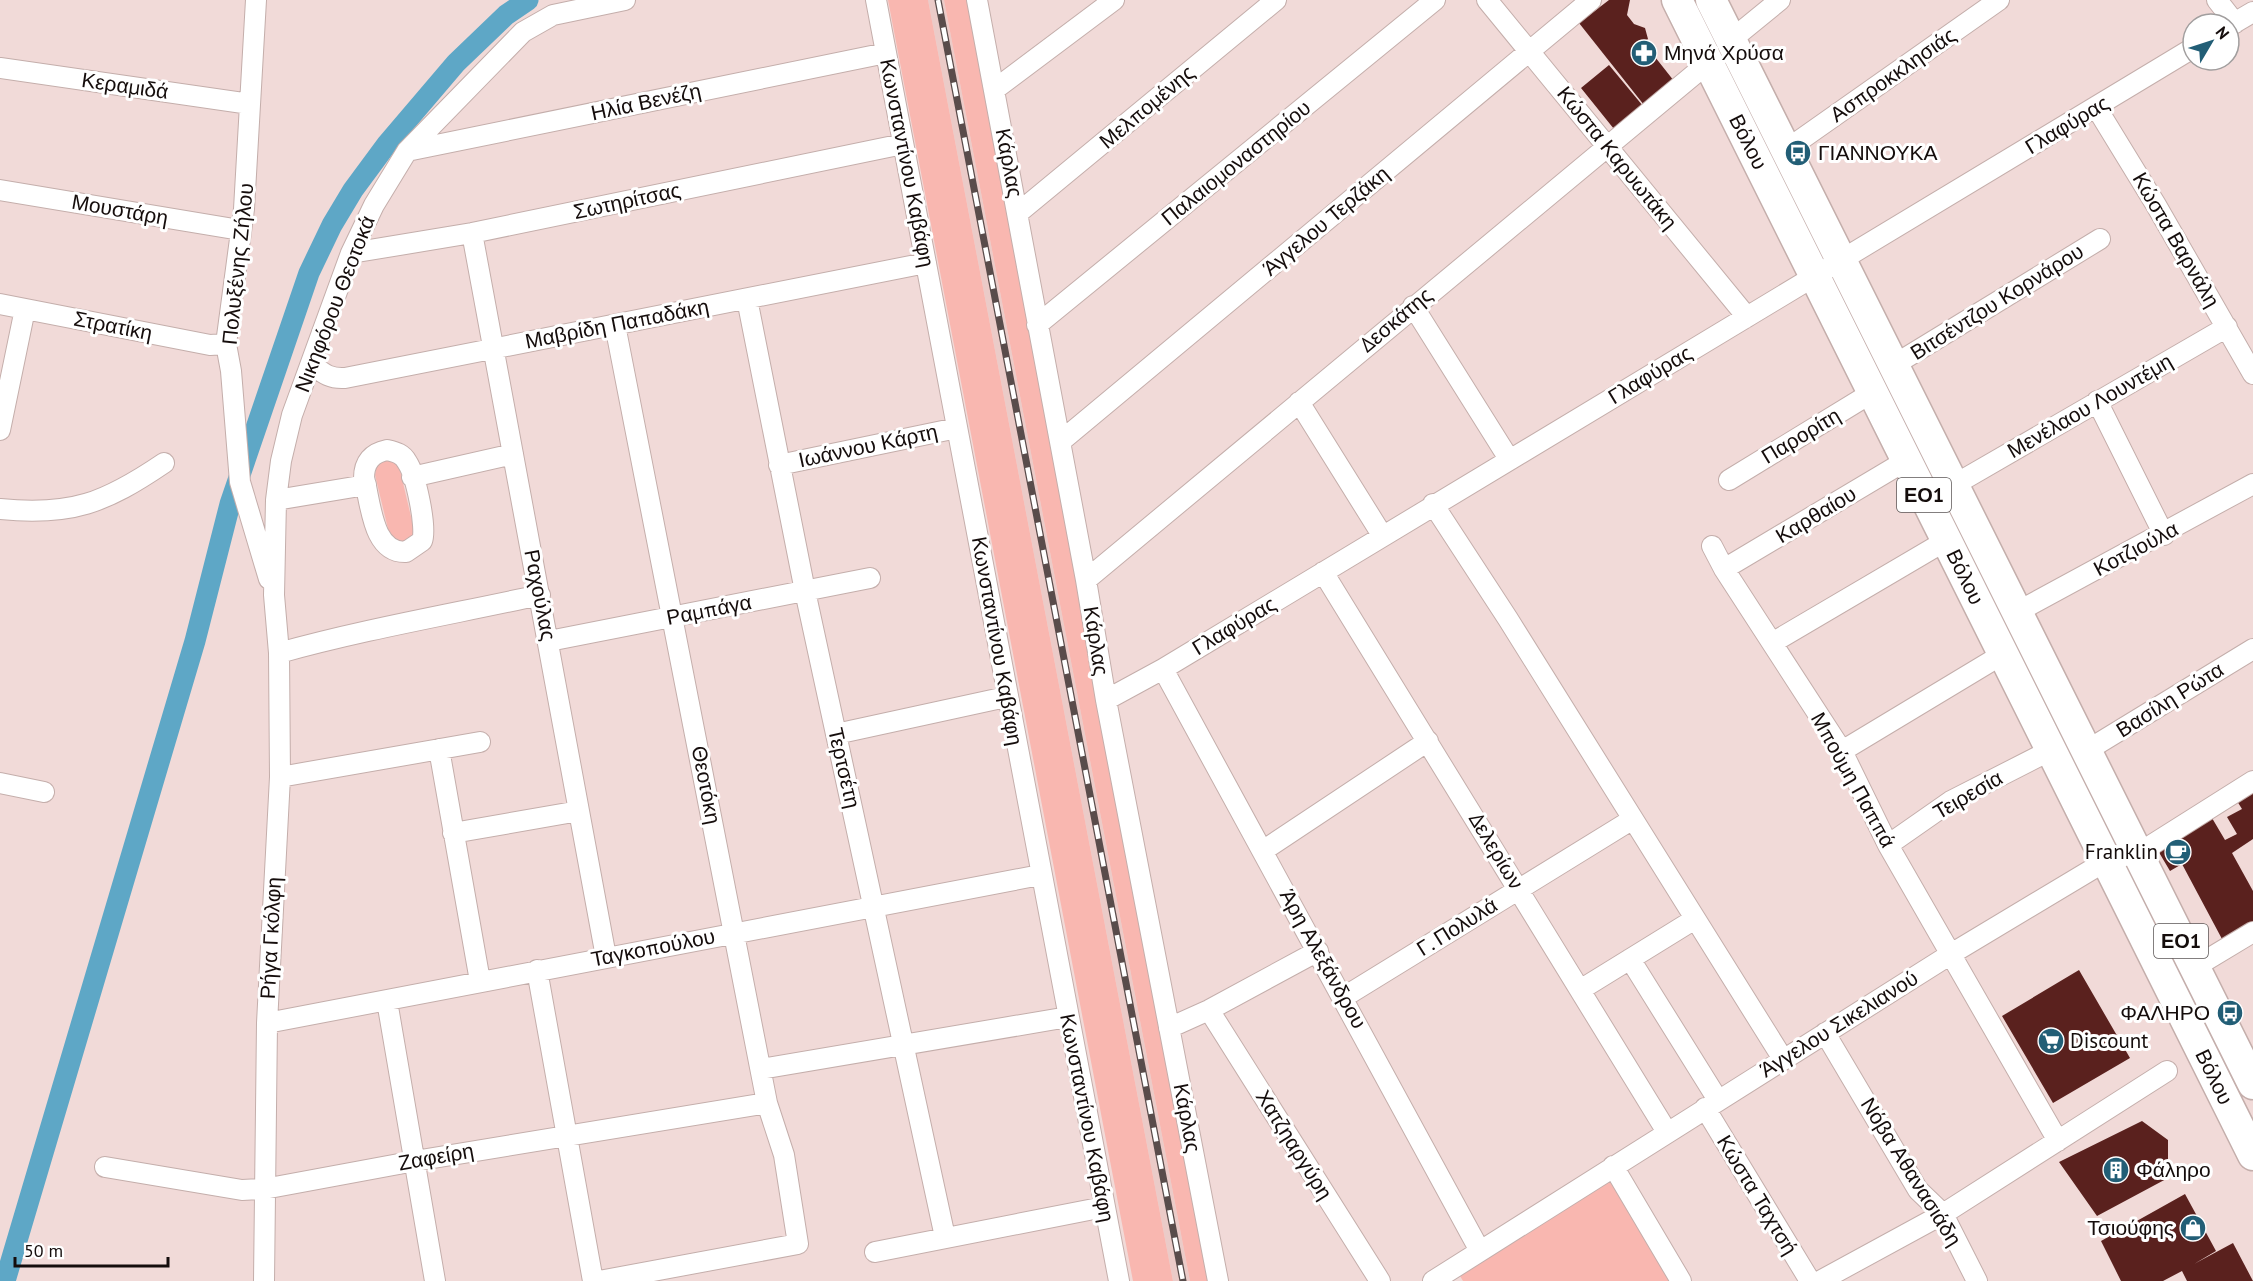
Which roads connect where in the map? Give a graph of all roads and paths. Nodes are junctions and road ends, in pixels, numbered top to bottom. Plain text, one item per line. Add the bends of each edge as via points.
1 (256, 0) edge
2 (625, 0) edge
3 (876, 0) edge
4 (977, 0) edge
5 (1114, 0) edge
6 (1276, 0) edge
7 (1435, 0) edge
8 (1486, 0) edge
9 (1591, 0) edge
10 (1677, 0) edge
11 (1711, 0) edge
12 (1780, 0) edge
13 (1999, 0) edge
14 (1731, 40) junction
15 (1530, 51) junction
16 (886, 53) junction
17 (2181, 55) edge
18 (1708, 63) junction
19 (0, 68) edge
20 (994, 90) junction
21 (250, 104) junction
22 (2096, 107) junction
23 (903, 144) junction
24 (1607, 144) junction
25 (1786, 150) junction
26 (407, 151) junction
27 (0, 190) edge
28 (1018, 213) junction
29 (240, 230) junction
30 (472, 233) junction
31 (2100, 239) dead end
32 (351, 253) junction
33 (1842, 261) junction
34 (926, 263) junction
35 (1816, 277) junction
36 (747, 299) junction
37 (0, 304) edge
38 (1413, 306) junction
39 (25, 309) junction
40 (1747, 317) junction
41 (615, 325) junction
42 (1037, 325) junction
43 (2227, 327) junction
44 (226, 344) junction
45 (494, 349) junction
46 (311, 364) junction
47 (1894, 365) junction
48 (2253, 374) edge
49 (1873, 392) junction
50 (2097, 401) junction
51 (1299, 402) junction
52 (957, 428) junction
53 (0, 430) edge
54 (1060, 442) junction
55 (513, 454) junction
56 (1509, 459) junction
57 (1907, 460) junction
58 (164, 463) dead end
59 (779, 465) junction
60 (412, 477) junction
61 (1729, 480) dead end
62 (2253, 484) edge
63 (366, 485) junction
64 (1954, 485) junction
65 (276, 500) junction
66 (1433, 504) junction
67 (0, 509) edge
68 (1382, 535) junction
69 (2164, 535) junction
70 (1947, 540) junction
71 (1712, 546) dead end
72 (1725, 569) junction
73 (1323, 572) junction
74 (870, 578) dead end
75 (1086, 580) junction
76 (805, 591) junction
77 (274, 595) junction
78 (540, 595) junction
79 (2017, 612) junction
80 (673, 617) junction
81 (549, 641) junction
82 (1772, 643) junction
83 (2253, 649) edge
84 (279, 653) junction
85 (2003, 654) junction
86 (1163, 669) junction
87 (1006, 697) junction
88 (1106, 700) junction
89 (836, 734) junction
90 (1428, 741) junction
91 (480, 742) dead end
92 (439, 749) junction
93 (2051, 750) junction
94 (1842, 751) junction
95 (2086, 752) junction
96 (280, 777) junction
97 (2253, 781) edge
98 (0, 783) edge
99 (44, 792) dead end
100 (579, 811) junction
101 (1633, 819) junction
102 (453, 833) junction
103 (1888, 845) junction
104 (1263, 850) junction
105 (2136, 851) junction
106 (2107, 862) junction
107 (1040, 875) junction
108 (1519, 889) junction
109 (875, 907) junction
110 (1695, 919) junction
111 (2253, 932) edge
112 (736, 933) junction
113 (1318, 951) junction
114 (1951, 954) junction
115 (606, 957) junction
116 (1630, 959) junction
117 (2194, 967) junction
118 (537, 970) junction
119 (480, 981) junction
120 (1580, 990) junction
121 (1344, 997) junction
122 (387, 1001) junction
123 (1209, 1010) junction
124 (1068, 1017) junction
125 (267, 1023) junction
126 (1169, 1028) junction
127 (1826, 1033) junction
128 (906, 1047) junction
129 (1783, 1059) junction
130 (761, 1069) junction
131 (2166, 1071) dead end
132 (2252, 1078) edge
133 (767, 1103) junction
134 (1712, 1104) junction
135 (1667, 1132) junction
136 (566, 1135) junction
137 (2058, 1141) junction
138 (2253, 1155) edge
139 (416, 1161) junction
140 (1613, 1166) junction
141 (105, 1167) dead end
142 (264, 1189) junction
143 (1104, 1207) junction
144 (1943, 1214) junction
145 (945, 1237) junction
146 (875, 1251) dead end
147 (1480, 1251) junction
148 (1440, 1279) edge
149 (264, 1281) edge
150 (435, 1281) edge
151 (593, 1281) edge
152 (599, 1281) edge
153 (1119, 1281) edge
154 (1218, 1281) edge
155 (1380, 1281) edge
156 (1682, 1281) edge
157 (1810, 1281) edge
158 (1820, 1281) edge
159 (1977, 1281) edge

1 - 21 street, Πολυξένης Ζήλου
2 - 26 street, Νικηφόρου Θεοτοκά via 553,15 523,32
3 - 16 street, Κωνσταντίνου Καβάφη
4 - 20 street, Κάρλας
5 - 20 street
6 - 28 street, Μελπομένης
7 - 42 street, Παλαιομοναστηρίου
8 - 15 street, Κώστα Καρυωτάκη
9 - 15 street, Άγγελου Τερζάκη
10 - 18 main road, Βόλου / ΕΟ1
11 - 14 main road, Βόλου / ΕΟ1
12 - 14 street
13 - 25 street, Ασπροκκλησιάς
14 - 25 main road, Βόλου / ΕΟ1
15 - 24 street, Κώστα Καρυωτάκη
15 - 54 street, Άγγελου Τερζάκη
16 - 23 street, Κωνσταντίνου Καβάφη
16 - 26 street, Ηλία Βενέζη
17 - 22 street, Γλαφύρας
18 - 24 street, Δεσκάτης
18 - 35 main road, Βόλου / ΕΟ1
19 - 21 street, Κεραμιδά
20 - 28 street, Κάρλας
21 - 29 street, Πολυξένης Ζήλου
22 - 33 street, Γλαφύρας
22 - 43 street, Κώστα Βαρνάλη
23 - 30 street, Σωτηρίτσας
23 - 34 street, Κωνσταντίνου Καβάφη
24 - 38 street, Δεσκάτης
24 - 40 street, Κώστα Καρυωτάκη
25 - 33 main road, Βόλου / ΕΟ1
26 - 32 street, Νικηφόρου Θεοτοκά
27 - 29 street, Μουστάρη
28 - 42 street, Κάρλας
29 - 44 street, Πολυξένης Ζήλου
30 - 32 street, Σωτηρίτσας
30 - 45 street, Ραχούλας
31 - 47 street, Βιτσέντζου Κορνάρου
32 - 46 street, Νικηφόρου Θεοτοκά
33 - 35 street, Γλαφύρας
33 - 47 main road, Βόλου / ΕΟ1
34 - 36 street, Μαβρίδη Παπαδάκη
34 - 52 street, Κωνσταντίνου Καβάφη
35 - 40 street, Γλαφύρας
35 - 49 main road, Βόλου / ΕΟ1
36 - 41 street, Μαβρίδη Παπαδάκη
36 - 59 street, Τερτσέτη
37 - 39 street, Στρατίκη
38 - 51 street, Δεσκάτης
38 - 56 street
39 - 44 street, Στρατίκη via 210,345
39 - 53 street
40 - 56 street, Γλαφύρας
41 - 45 street, Μαβρίδη Παπαδάκη
41 - 80 street, Θεοτόκη
42 - 54 street, Κάρλας
43 - 48 street, Κώστα Βαρνάλη
43 - 50 street, Μενέλαου Λουντέμη
44 - 77 street, Πολυξένης Ζήλου via 240,482
45 - 46 street, Μαβρίδη Παπαδάκη via 345,378 325,375
45 - 55 street, Ραχούλας
46 - 65 street, Νικηφόρου Θεοτοκά via 280,461
47 - 64 main road, Βόλου / ΕΟ1
49 - 57 main road, Βόλου / ΕΟ1
49 - 61 street, Παρορίτη
50 - 64 street, Μενέλαου Λουντέμη
50 - 69 street
51 - 68 street
51 - 75 street, Δεσκάτης
52 - 59 street, Ιωάννου Κάρτη
52 - 87 street, Κωνσταντίνου Καβάφη
54 - 75 street, Κάρλας
55 - 60 street
55 - 78 street, Ραχούλας
56 - 66 street, Γλαφύρας
57 - 70 main road, Βόλου / ΕΟ1
57 - 72 street, Καρθαίου
58 - 67 street via 118,493 83,506 37,512
59 - 76 street, Τερτσέτη
60 - 63 street via 407,460 387,450 367,462
60 - 63 street via 424,535 417,546 406,552 393,551 381,540
62 - 69 street, Κοτζιούλα
63 - 65 street
64 - 79 main road, Βόλου / ΕΟ1
65 - 77 street, Νικηφόρου Θεοτοκά
66 - 68 street, Γλαφύρας
66 - 101 street
68 - 73 street, Γλαφύρας
69 - 79 street, Κοτζιούλα
70 - 82 street
70 - 85 main road, Βόλου / ΕΟ1
71 - 72 street, Μπούμη Παππά
72 - 82 street, Μπούμη Παππά
73 - 86 street, Γλαφύρας
73 - 90 street, Δελερίων
74 - 76 street, Ραμπάγα
75 - 88 street, Κάρλας
76 - 80 street, Ραμπάγα
76 - 89 street, Τερτσέτη
77 - 84 street, Ρήγα Γκόλφη
78 - 81 street, Ραχούλας
78 - 84 street via 345,635
79 - 95 main road, Βόλου / ΕΟ1
80 - 81 street, Ραμπάγα
80 - 112 street, Θεοτόκη
81 - 100 street, Ραχούλας
82 - 94 street, Μπούμη Παππά
83 - 95 street, Βασίλη Ρώτα
84 - 96 street, Ρήγα Γκόλφη
85 - 93 main road, Βόλου / ΕΟ1
85 - 94 street
86 - 88 street, Γλαφύρας
86 - 104 street, Άρη Αλεξάνδρου
87 - 89 street
87 - 107 street, Κωνσταντίνου Καβάφη
88 - 126 street, Κάρλας
89 - 109 street, Τερτσέτη
90 - 104 street
90 - 108 street, Δελερίων
91 - 92 street
92 - 96 street
92 - 102 street
93 - 103 street, Τειρεσία via 1951,801
93 - 106 main road, Βόλου / ΕΟ1
94 - 103 street, Μπούμη Παππά
95 - 105 main road, Βόλου / ΕΟ1
96 - 125 street, Ρήγα Γκόλφη
97 - 105 street, Άγγελου Σικελιανού
98 - 99 street
100 - 102 street
100 - 115 street, Ραχούλας
101 - 108 street, Γ. Πολυλά
101 - 110 street
102 - 119 street
103 - 114 street, Μπούμη Παππά
104 - 113 street, Άρη Αλεξάνδρου
105 - 106 street, Άγγελου Σικελιανού
105 - 117 main road, Βόλου / ΕΟ1
106 - 114 street, Άγγελου Σικελιανού
106 - 138 main road, Βόλου / ΕΟ1
107 - 109 street, Ταγκοπούλου
107 - 124 street, Κωνσταντίνου Καβάφη
108 - 120 street, Δελερίων
108 - 121 street, Γ. Πολυλά
109 - 112 street, Ταγκοπούλου
109 - 128 street, Τερτσέτη
110 - 116 street
110 - 129 street
111 - 117 street
112 - 115 street, Ταγκοπούλου
112 - 130 street, Θεοτόκη
113 - 121 street, Άρη Αλεξάνδρου
113 - 123 street
114 - 127 street, Άγγελου Σικελιανού
114 - 137 street, Μπούμη Παππά
115 - 118 street, Ταγκοπούλου
116 - 120 street
116 - 134 street, Κώστα Ταχτσή
117 - 132 main road, Βόλου / ΕΟ1
118 - 119 street, Ταγκοπούλου
118 - 136 street
119 - 122 street, Ταγκοπούλου
120 - 135 street, Δελερίων
121 - 147 street, Άρη Αλεξάνδρου
122 - 125 street, Ταγκοπούλου
122 - 139 street
123 - 126 street
123 - 155 street, Χατζηαργύρη
124 - 128 street
124 - 143 street, Κωνσταντίνου Καβάφη
125 - 142 street, Ρήγα Γκόλφη
126 - 154 street, Κάρλας
127 - 129 street, Άγγελου Σικελιανού
127 - 144 street, Νόβα Αθανασιάδη via 1918,1190
128 - 130 street
128 - 145 street, Τερτσέτη
129 - 134 street, Άγγελου Σικελιανού
130 - 133 street, Θεοτόκη
131 - 137 street
133 - 136 street, Ζαφείρη
133 - 152 street, Θεοτόκη via 784,1155 798,1244
134 - 135 street, Άγγελου Σικελιανού
134 - 157 street, Κώστα Ταχτσή
135 - 140 street, Άγγελου Σικελιανού
136 - 139 street, Ζαφείρη
136 - 151 street
137 - 144 street
139 - 142 street, Ζαφείρη
139 - 150 street
140 - 147 street, Άγγελου Σικελιανού
140 - 156 street
141 - 142 street, Ζαφείρη via 242,1190
142 - 149 street, Ρήγα Γκόλφη
143 - 145 street
143 - 153 street, Κωνσταντίνου Καβάφη
144 - 158 street
144 - 159 street, Νόβα Αθανασιάδη
145 - 146 street
147 - 148 street, Άγγελου Σικελιανού

